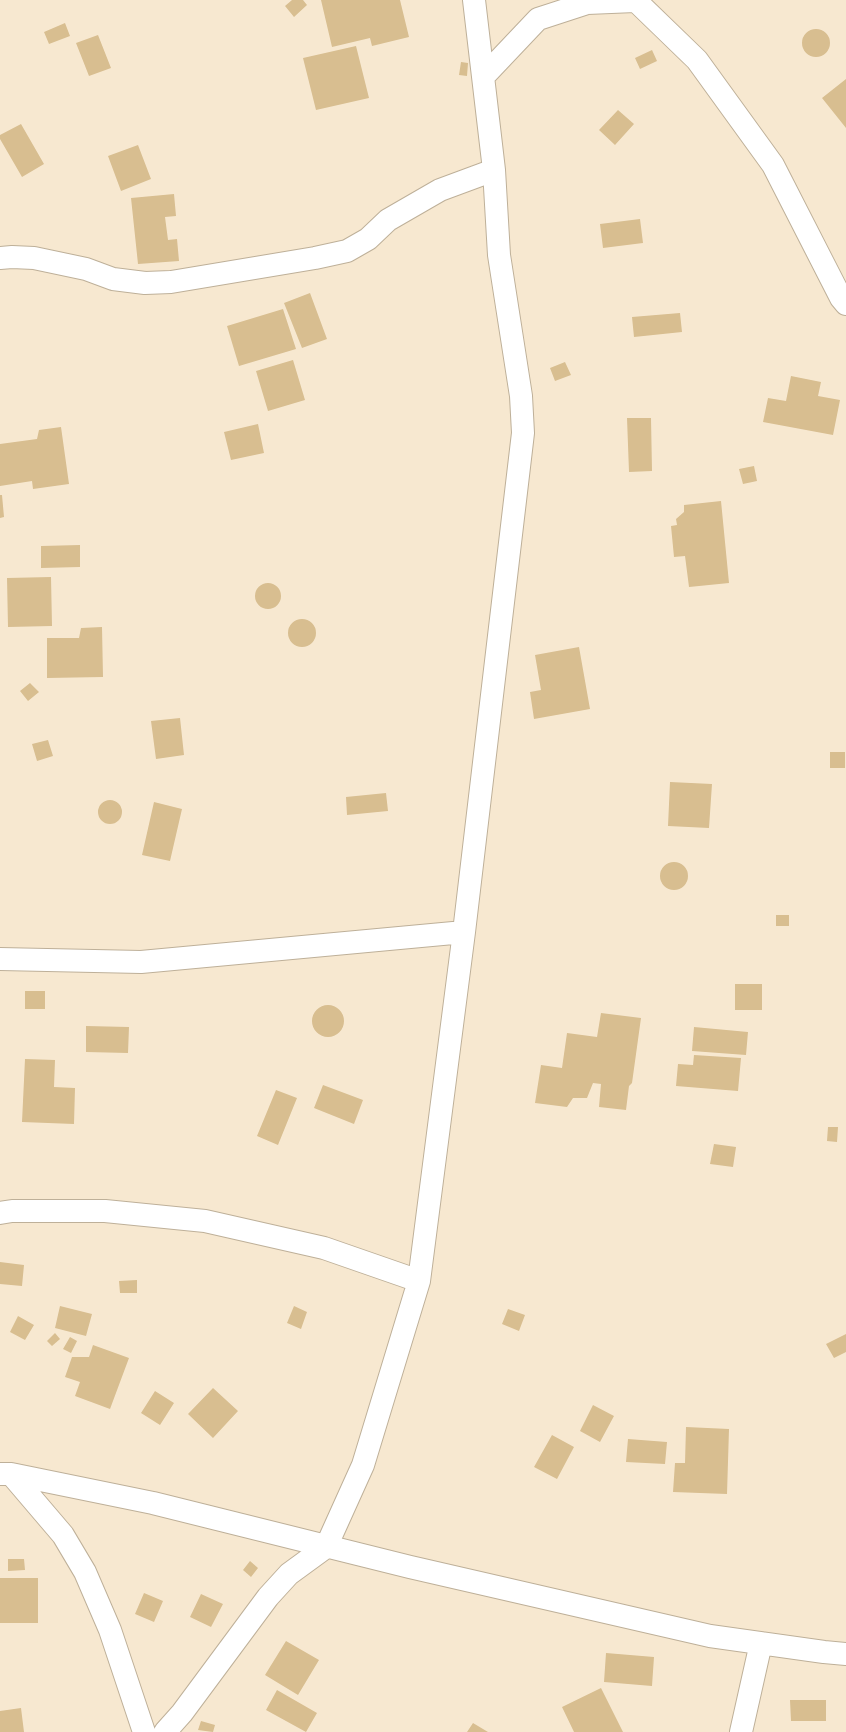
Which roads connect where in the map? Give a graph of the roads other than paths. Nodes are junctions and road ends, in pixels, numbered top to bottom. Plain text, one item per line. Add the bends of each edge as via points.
1 (474, 0) edge
2 (635, 0) edge
3 (484, 76) junction
4 (494, 170) junction
5 (0, 258) edge
6 (846, 304) edge
7 (464, 932) junction
8 (0, 958) edge
9 (0, 1213) edge
10 (420, 1281) junction
11 (5, 1474) edge
12 (326, 1547) junction
13 (761, 1643) junction
14 (846, 1654) edge
15 (144, 1732) edge
16 (165, 1732) edge
17 (741, 1732) edge

1 - 3 street
2 - 3 street via 587,3 538,19
2 - 6 street via 697,60 773,165
3 - 4 street
4 - 5 street via 440,190 388,220 368,239 347,251 315,258 171,282 144,283 118,280 86,269 34,258
4 - 7 street via 499,255 521,396 523,433
7 - 8 street via 141,962
7 - 10 street
9 - 10 street via 106,1211 205,1221 324,1248
10 - 12 street via 363,1465
11 - 12 street via 153,1503
11 - 15 street via 63,1535 85,1572 110,1630
12 - 13 street via 710,1636
12 - 16 street via 289,1574 268,1597
13 - 14 street
13 - 17 street

